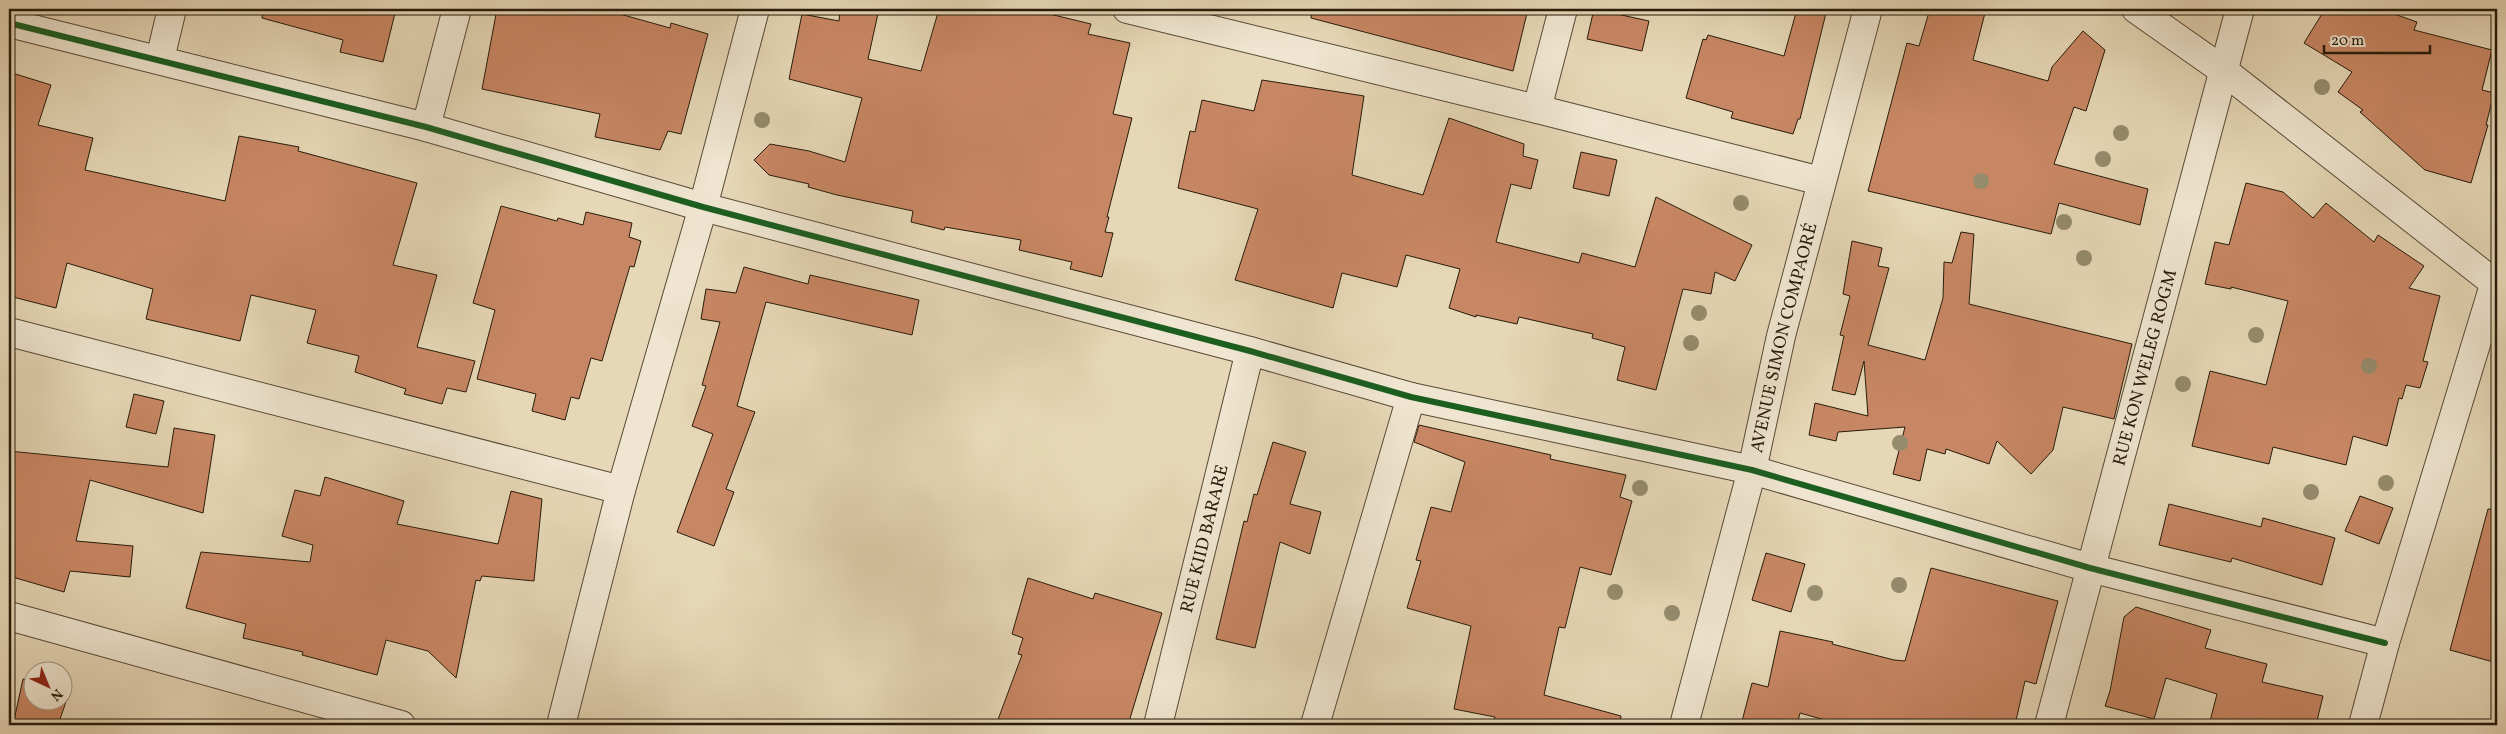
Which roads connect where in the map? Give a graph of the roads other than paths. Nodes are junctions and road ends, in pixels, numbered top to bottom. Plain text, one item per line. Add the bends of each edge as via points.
1 (172, 9) edge
2 (457, 9) edge
3 (755, 9) edge
4 (1126, 9) edge
5 (1563, 9) edge
6 (1868, 9) edge
7 (2136, 9) edge
8 (2240, 9) edge
9 (9, 23) edge
10 (160, 59) junction
11 (2224, 71) junction
12 (1538, 109) junction
13 (426, 128) junction
14 (1821, 181) junction
15 (702, 207) junction
16 (2497, 281) edge
17 (9, 332) edge
18 (1250, 351) junction
19 (1411, 397) junction
20 (1752, 470) junction
21 (621, 490) junction
22 (2090, 568) junction
23 (9, 616) edge
24 (2384, 643) junction
25 (401, 725) edge
26 (560, 725) edge
27 (1158, 725) edge
28 (1316, 725) edge
29 (1684, 725) edge
30 (2049, 725) edge
31 (2363, 725) edge

1 - 10 street
2 - 13 street
3 - 15 street
4 - 12 street
5 - 12 street
6 - 14 street, AVENUE SIMON COMPAORÉ
7 - 11 street
8 - 11 street, RUE KON WELEG ROGM
9 - 10 street
10 - 13 street
11 - 16 street
11 - 22 street, RUE KON WELEG ROGM
12 - 14 street
13 - 15 street
14 - 20 street, AVENUE SIMON COMPAORÉ via 1780,336
15 - 18 street
15 - 21 street
16 - 24 street
17 - 21 street
18 - 19 street
18 - 27 street, RUE KIID BARARE
19 - 20 street
19 - 28 street
20 - 22 street
20 - 29 street, AVENUE SIMON COMPAORÉ
21 - 26 street
22 - 24 street
22 - 30 street, RUE KON WELEG ROGM
23 - 25 street
24 - 31 street

